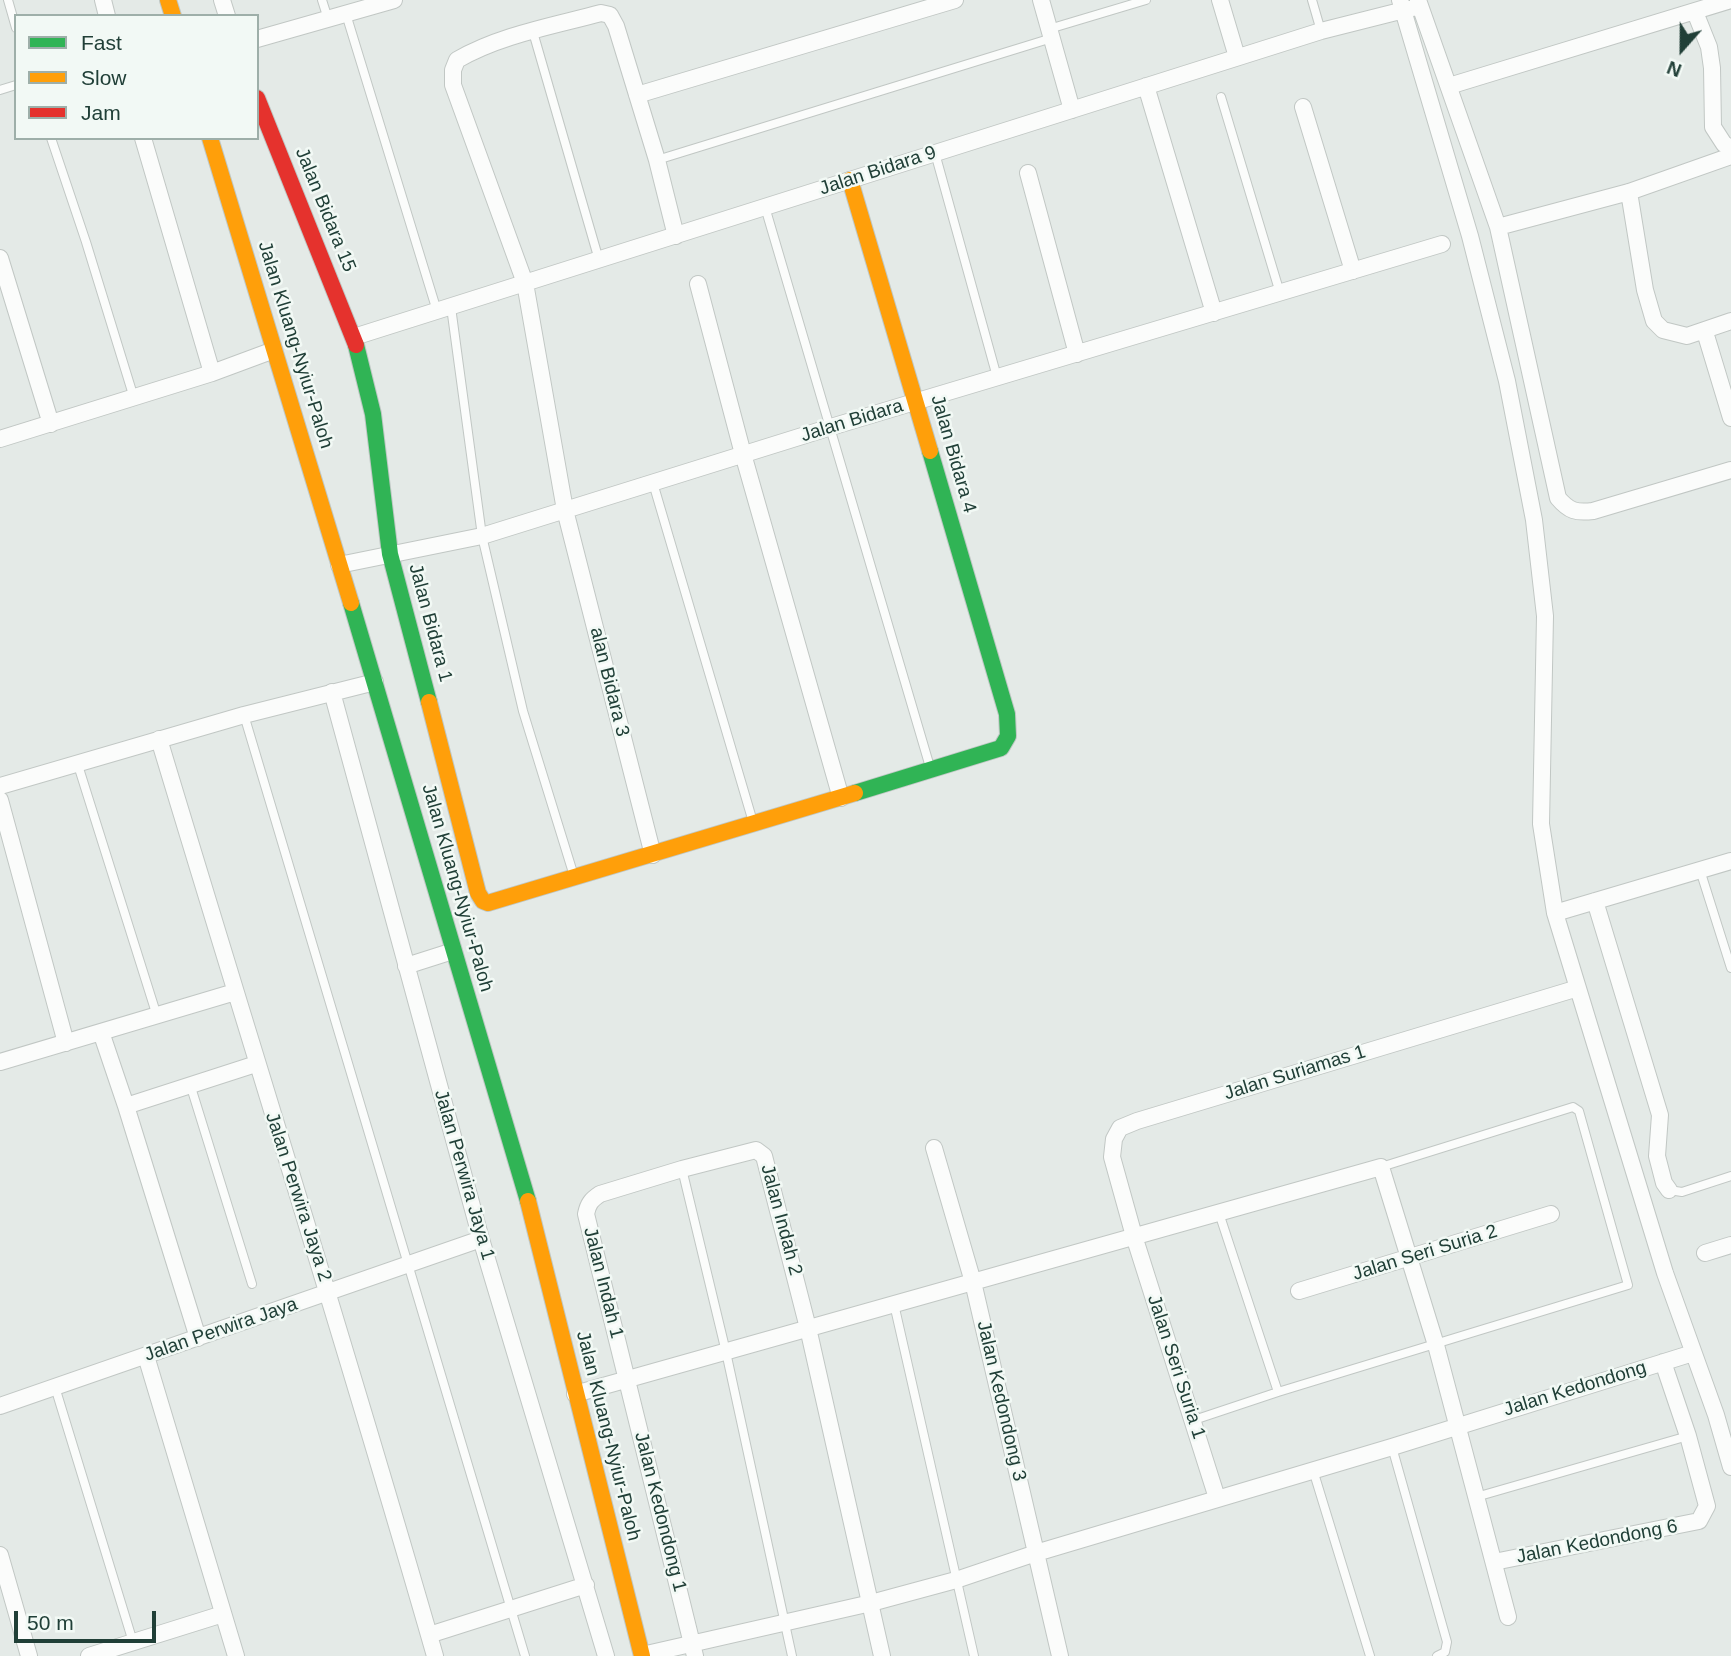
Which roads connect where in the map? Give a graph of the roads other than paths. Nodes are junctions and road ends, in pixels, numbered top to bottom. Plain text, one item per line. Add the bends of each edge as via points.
1 (8, 0) edge
2 (322, 0) edge
3 (394, 0) edge
4 (955, 0) edge
5 (1041, 0) edge
6 (1146, 0) edge
7 (1220, 0) edge
8 (1312, 0) edge
9 (1731, 0) edge
10 (1135, 2) edge
11 (1419, 3) edge
12 (1401, 5) edge
13 (1695, 12) junction
14 (346, 14) junction
15 (328, 19) junction
16 (14, 20) edge
17 (1321, 31) junction
18 (533, 32) junction
19 (1050, 34) junction
20 (259, 38) edge
21 (1237, 57) junction
22 (1146, 86) junction
23 (1449, 86) junction
24 (637, 95) junction
25 (1221, 97) dead end
26 (259, 103) edge
27 (1303, 107) dead end
28 (1072, 110) junction
29 (52, 140) edge
30 (144, 140) edge
31 (211, 140) edge
32 (1731, 148) edge
33 (935, 153) junction
34 (1731, 156) edge
35 (657, 160) junction
36 (1028, 173) dead end
37 (850, 180) junction
38 (1629, 192) junction
39 (765, 207) junction
40 (1498, 227) junction
41 (676, 236) junction
42 (1442, 244) dead end
43 (0, 258) edge
44 (599, 260) junction
45 (1353, 271) junction
46 (525, 283) junction
47 (698, 284) dead end
48 (1280, 293) junction
49 (444, 309) junction
50 (1214, 313) junction
51 (1731, 321) edge
52 (1704, 332) junction
53 (354, 337) junction
54 (274, 351) junction
55 (1077, 354) junction
56 (212, 373) junction
57 (998, 377) junction
58 (135, 398) junction
59 (916, 402) junction
60 (1731, 418) edge
61 (51, 424) junction
62 (831, 427) junction
63 (0, 439) edge
64 (743, 454) junction
65 (1731, 470) edge
66 (653, 483) junction
67 (565, 510) junction
68 (482, 536) junction
69 (390, 554) junction
70 (339, 565) junction
71 (375, 682) junction
72 (332, 692) junction
73 (244, 715) junction
74 (159, 739) junction
75 (77, 762) junction
76 (930, 770) junction
77 (0, 786) edge
78 (841, 798) junction
79 (0, 800) edge
80 (753, 825) junction
81 (653, 855) junction
82 (1731, 861) edge
83 (1700, 870) junction
84 (575, 878) junction
85 (1595, 901) junction
86 (1555, 913) junction
87 (453, 951) junction
88 (406, 966) junction
89 (1731, 968) edge
90 (1578, 988) junction
91 (235, 992) junction
92 (157, 1016) junction
93 (102, 1032) junction
94 (66, 1043) junction
95 (0, 1062) edge
96 (256, 1064) junction
97 (190, 1084) junction
98 (126, 1107) junction
99 (934, 1148) dead end
100 (1381, 1167) junction
101 (682, 1168) junction
102 (1731, 1176) edge
103 (1669, 1190) joint
104 (1219, 1213) junction
105 (1551, 1214) dead end
106 (1134, 1236) junction
107 (481, 1239) junction
108 (1731, 1245) edge
109 (1705, 1253) dead end
110 (1410, 1258) junction
111 (409, 1264) junction
112 (973, 1282) junction
113 (251, 1284) dead end
114 (1299, 1291) dead end
115 (329, 1292) junction
116 (894, 1304) junction
117 (808, 1328) junction
118 (198, 1338) junction
119 (1436, 1345) junction
120 (726, 1352) junction
121 (1693, 1353) junction
122 (146, 1356) junction
123 (1663, 1362) junction
124 (628, 1379) junction
125 (55, 1387) junction
126 (1278, 1392) junction
127 (575, 1394) junction
128 (0, 1406) edge
129 (1723, 1412) edge
130 (1194, 1420) junction
131 (1458, 1426) junction
132 (1688, 1436) junction
133 (1392, 1447) junction
134 (1731, 1467) edge
135 (1313, 1470) junction
136 (1476, 1497) junction
137 (1217, 1498) junction
138 (1036, 1553) junction
139 (0, 1555) edge
140 (1494, 1562) junction
141 (956, 1580) junction
142 (586, 1586) junction
143 (871, 1603) junction
144 (511, 1608) junction
145 (223, 1614) junction
146 (1508, 1617) dead end
147 (784, 1623) junction
148 (429, 1635) junction
149 (133, 1642) junction
150 (694, 1650) edge
151 (29, 1656) edge
152 (89, 1656) edge
153 (236, 1656) edge
154 (435, 1656) edge
155 (525, 1656) edge
156 (606, 1656) edge
157 (642, 1656) edge
158 (792, 1656) edge
159 (883, 1656) edge
160 (974, 1656) edge
161 (1060, 1656) edge
162 (1370, 1656) edge
163 (1437, 1656) edge

1 - 16 lane
2 - 15 lane
3 - 14 street
4 - 24 street
5 - 19 street
6 - 10 lane
7 - 21 street
8 - 17 lane
9 - 13 street
10 - 19 lane
11 - 12 street, Jalan Bidara 9
11 - 23 street
12 - 17 street, Jalan Bidara 9
12 - 86 street via 1480,276 1507,381 1534,520 1545,616 1541,824
13 - 23 street
13 - 32 street via 1713,68 1713,127
14 - 15 street
14 - 49 lane
15 - 20 street
17 - 21 street, Jalan Bidara 9
18 - 24 street via 601,13 610,15
18 - 44 lane
18 - 46 street, alan Bidara 3 via 474,50 457,60 453,70 453,85
19 - 28 street
19 - 35 lane
21 - 22 street, Jalan Bidara 9
22 - 28 street, Jalan Bidara 9
22 - 50 street
23 - 40 street
24 - 35 street
25 - 48 lane
26 - 53 street, Jalan Bidara 15
27 - 45 street
28 - 33 street, Jalan Bidara 9
29 - 58 lane
30 - 56 street
31 - 54 street, Jalan Kluang-Nyiur-Paloh
33 - 37 street, Jalan Bidara 9
33 - 57 lane
34 - 38 street
35 - 41 street
36 - 55 street
37 - 39 street, Jalan Bidara 9
37 - 59 street, Jalan Bidara 4
38 - 40 street
38 - 52 street via 1644,290 1654,321 1676,335
39 - 41 street, Jalan Bidara 9
39 - 62 lane
40 - 65 street via 1558,498 1567,509 1593,511
41 - 44 street, Jalan Bidara 9
42 - 45 street, Jalan Bidara
43 - 61 street
44 - 46 street, Jalan Bidara 9
45 - 48 street, Jalan Bidara
46 - 49 street, Jalan Bidara 9
46 - 67 street, alan Bidara 3
47 - 64 street
48 - 50 street, Jalan Bidara
49 - 53 street, Jalan Bidara 9
49 - 68 lane
50 - 55 street, Jalan Bidara
51 - 52 street
52 - 60 street
53 - 69 street, Jalan Bidara 1 via 373,414
54 - 56 street
54 - 70 street, Jalan Kluang-Nyiur-Paloh
55 - 57 street, Jalan Bidara
56 - 58 street
57 - 59 street, Jalan Bidara
58 - 61 street
59 - 62 street, Jalan Bidara
59 - 76 street, Jalan Bidara 4 via 1010,731 1002,747
61 - 63 street
62 - 64 street, Jalan Bidara
62 - 76 lane
64 - 66 street, Jalan Bidara
64 - 78 street
66 - 67 street, Jalan Bidara
66 - 80 lane
67 - 68 street, Jalan Bidara
67 - 81 street, alan Bidara 3
68 - 69 street, Jalan Bidara
68 - 84 lane via 523,710
69 - 70 street, Jalan Bidara
69 - 84 street, Jalan Bidara 1 via 478,893 483,901 495,902
70 - 71 street, Jalan Kluang-Nyiur-Paloh
71 - 72 street
71 - 87 street, Jalan Kluang-Nyiur-Paloh
72 - 73 street
72 - 88 street, Jalan Perwira Jaya 1
73 - 74 street
73 - 111 lane
74 - 75 street
74 - 91 street, Jalan Perwira Jaya 2
75 - 77 street
75 - 92 lane
76 - 78 street
78 - 80 street
79 - 94 street
80 - 81 street
81 - 84 street
82 - 83 street
83 - 85 street
83 - 89 lane
85 - 86 street
85 - 103 street via 1660,1115 1657,1156
86 - 90 street
87 - 88 street
87 - 127 street, Jalan Kluang-Nyiur-Paloh via 535,1226
88 - 107 street, Jalan Perwira Jaya 1
90 - 106 street, Jalan Suriamas 1 via 1120,1128 1112,1157
90 - 121 street
91 - 92 street
91 - 96 street, Jalan Perwira Jaya 2
92 - 93 street
93 - 94 street
93 - 98 street
94 - 95 street
96 - 97 street
96 - 115 street, Jalan Perwira Jaya 2
97 - 98 street
97 - 113 lane
98 - 118 street
99 - 112 street, Jalan Kedondong 3
100 - 104 street
100 - 110 street
100 - 119 lane via 1568,1107 1579,1111 1628,1285
101 - 117 street, Jalan Indah 2 via 762,1152
101 - 120 lane
101 - 124 street, Jalan Indah 1 via 600,1194 587,1205
102 - 103 lane via 1682,1192
104 - 106 street
104 - 126 lane
105 - 110 street, Jalan Seri Suria 2
106 - 112 street
106 - 130 street, Jalan Seri Suria 1
107 - 111 street, Jalan Perwira Jaya
107 - 142 street, Jalan Perwira Jaya 1
108 - 109 street
110 - 114 street, Jalan Seri Suria 2
110 - 119 street
111 - 115 street, Jalan Perwira Jaya
111 - 144 lane
112 - 116 street
112 - 138 street, Jalan Kedondong 3
115 - 118 street, Jalan Perwira Jaya
115 - 148 street, Jalan Perwira Jaya 2
116 - 117 street
116 - 141 lane
117 - 120 street
117 - 143 street
118 - 122 street, Jalan Perwira Jaya
119 - 126 lane
119 - 131 street
120 - 124 street
120 - 147 lane
121 - 123 street, Jalan Kedondong
121 - 129 street
122 - 125 street, Jalan Perwira Jaya
122 - 145 street
123 - 131 street, Jalan Kedondong
123 - 132 street, Jalan Kedondong 6
124 - 127 street
124 - 150 street, Jalan Kedondong 1
125 - 128 street, Jalan Perwira Jaya
125 - 149 lane
126 - 130 lane
127 - 157 street, Jalan Kluang-Nyiur-Paloh
129 - 134 street
130 - 137 street, Jalan Seri Suria 1
131 - 133 street, Jalan Kedondong
131 - 136 street
132 - 136 lane
132 - 140 street, Jalan Kedondong 6 via 1707,1506 1699,1521
133 - 135 street, Jalan Kedondong
133 - 163 lane via 1447,1642 1445,1652
135 - 137 street, Jalan Kedondong
135 - 162 lane
136 - 140 street
137 - 138 street, Jalan Kedondong
138 - 141 street, Jalan Kedondong
138 - 161 street, Jalan Kedondong 3
139 - 151 street
140 - 146 street
141 - 143 street, Jalan Kedondong
141 - 160 lane
142 - 144 street
142 - 156 street, Jalan Perwira Jaya 1
143 - 147 street, Jalan Kedondong
143 - 159 street
144 - 148 street
144 - 155 lane
145 - 149 street
145 - 153 street
147 - 150 street, Jalan Kedondong
147 - 158 lane
148 - 154 street, Jalan Perwira Jaya 2
149 - 152 street
150 - 157 street, Jalan Kedondong

